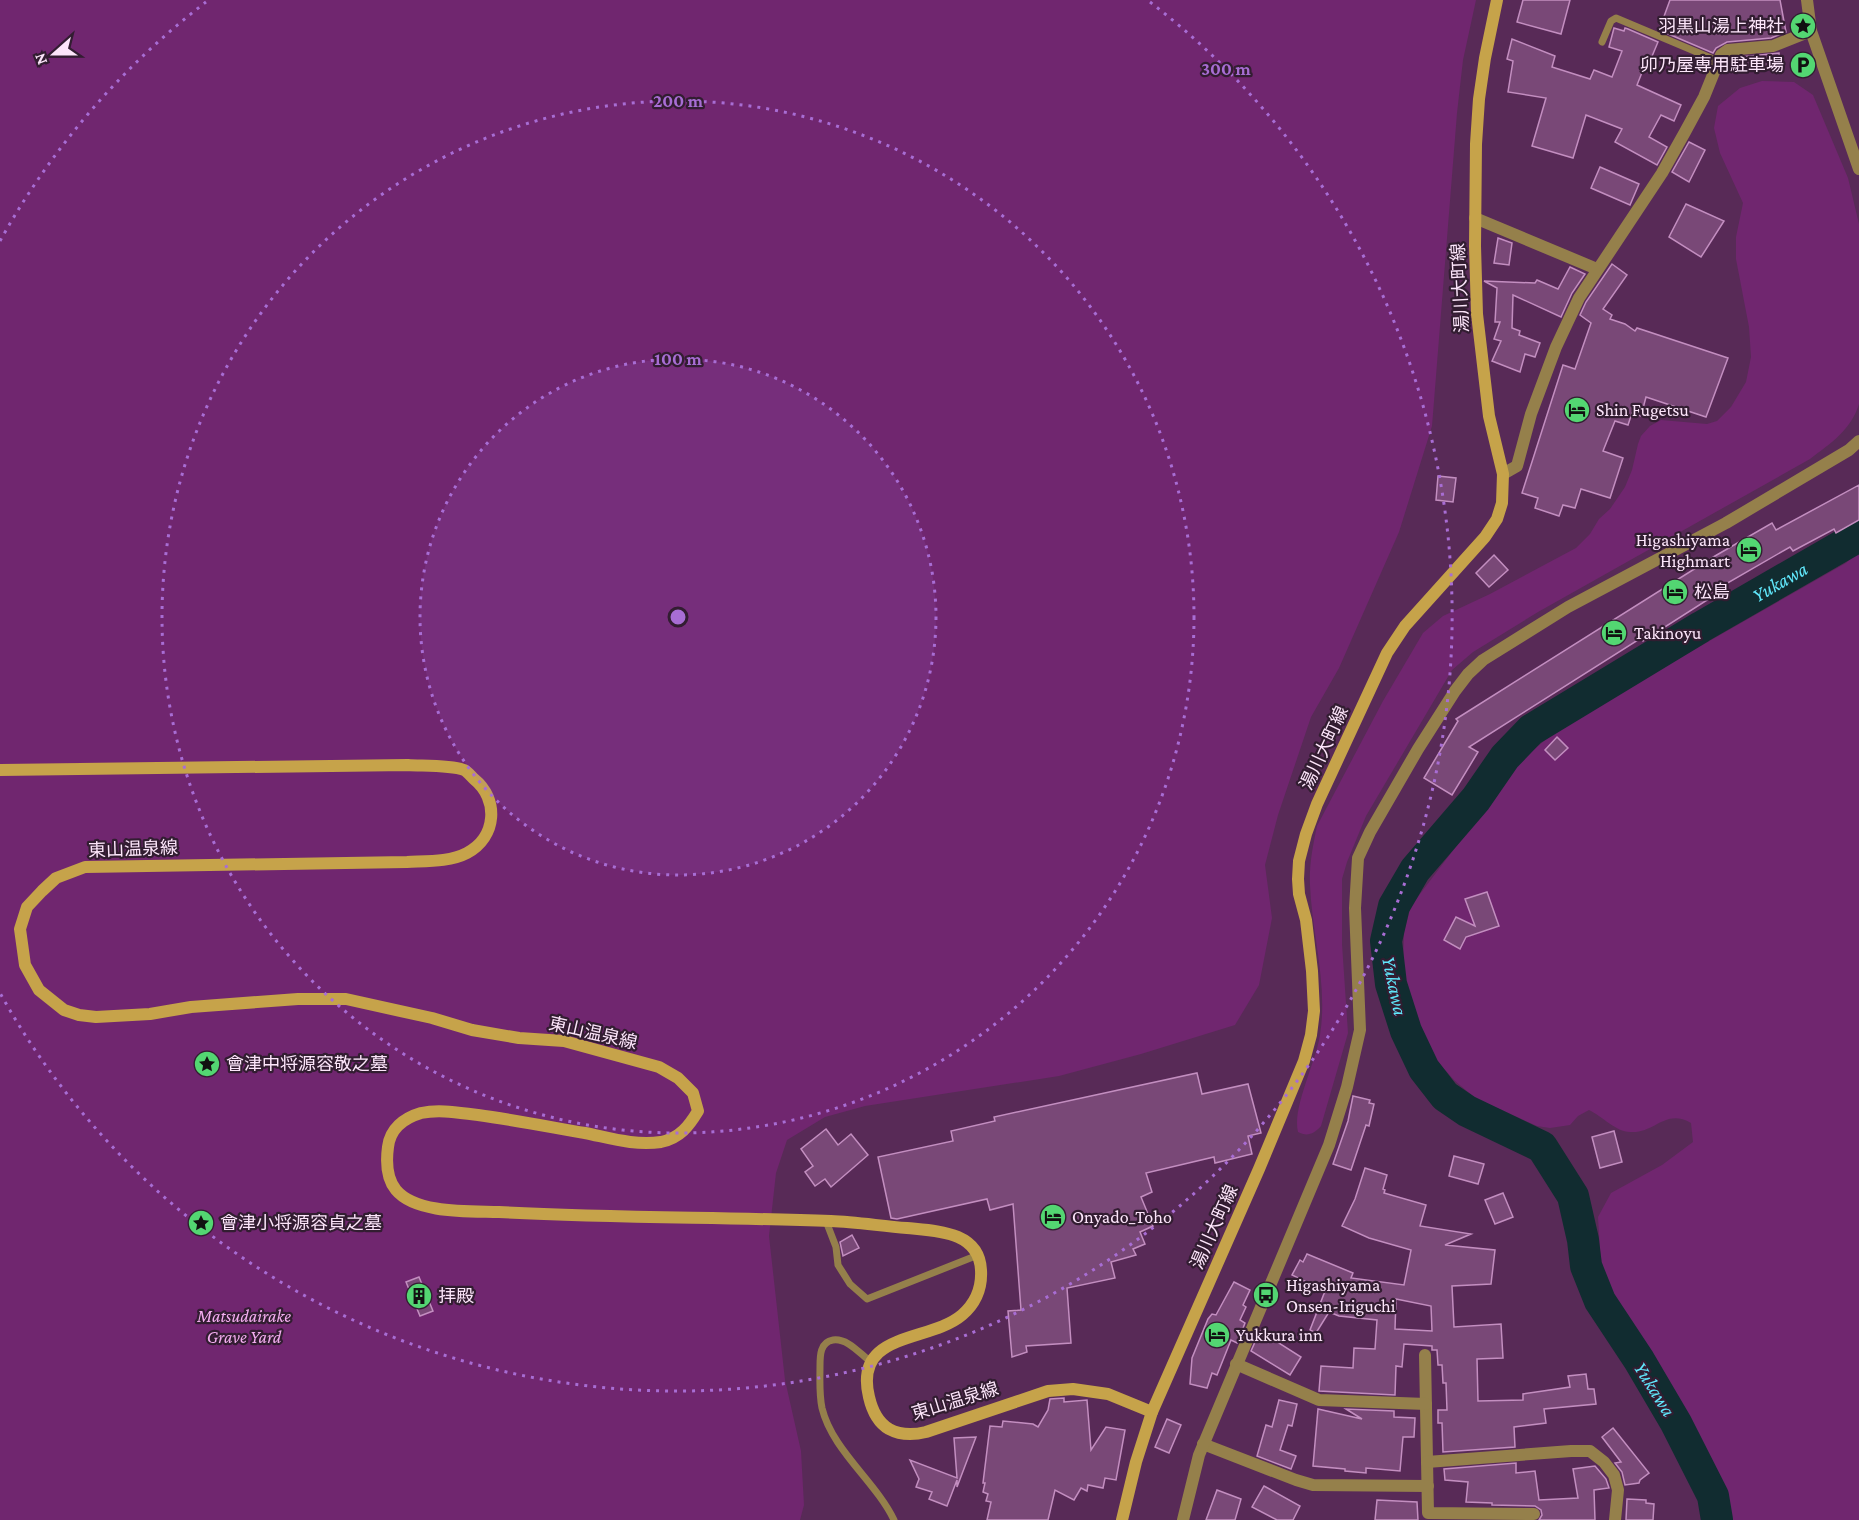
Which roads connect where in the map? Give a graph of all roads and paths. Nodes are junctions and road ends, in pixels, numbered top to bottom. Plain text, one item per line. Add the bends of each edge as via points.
1 (1497, 0) edge
2 (1807, 0) edge
3 (1810, 30) junction
4 (1602, 42) dead end
5 (1718, 61) junction
6 (1859, 169) edge
7 (1475, 218) junction
8 (1597, 269) junction
9 (1859, 441) edge
10 (1503, 474) junction
11 (0, 770) edge
12 (826, 1221) junction
13 (978, 1255) junction
14 (1425, 1355) dead end
15 (872, 1362) junction
16 (1236, 1364) junction
17 (1426, 1404) junction
18 (1152, 1412) junction
19 (1203, 1444) junction
20 (1427, 1462) junction
21 (1428, 1486) junction
22 (1534, 1514) dead end
23 (1500, 1517) edge
24 (894, 1520) edge
25 (1122, 1520) edge
26 (1183, 1520) edge
27 (1615, 1520) edge

1 - 7 main road, 湯川大町線 via 1479,99
2 - 3 street
3 - 5 street via 1773,46 1728,50
3 - 6 street
4 - 5 lane via 1616,18
5 - 8 street via 1704,98 1662,173
7 - 8 street
7 - 10 main road, 湯川大町線 via 1477,314 1489,416
8 - 10 street via 1556,347 1517,465
9 - 16 street via 1726,524 1568,608 1483,660 1455,690 1418,748 1358,858 1355,908 1360,1030 1347,1087 1329,1145
10 - 18 main road, 湯川大町線 via 1497,519 1405,626 1388,653 1317,804 1299,861 1298,879 1306,920 1314,1011 1304,1061
11 - 12 main road, 東山温泉線 via 408,765 464,770 483,786 492,820 481,841 468,852 450,859 408,862 86,867 56,878 27,907 20,929 25,966 39,990 63,1010 79,1015 150,1014 210,1005 346,999 472,1030 564,1041 618,1055 659,1067 693,1093 698,1111 687,1130 665,1141 639,1143 506,1119 444,1111 422,1113 403,1121 393,1132 387,1156 387,1172 394,1188 420,1205 590,1217
12 - 13 main road, 東山温泉線 via 953,1234 965,1240
12 - 13 lane via 838,1265 850,1284 867,1299
13 - 15 main road via 982,1282 963,1314 952,1322 894,1342
14 - 17 street
15 - 18 main road, 東山温泉線 via 867,1390 873,1413 890,1429 914,1435 1048,1391 1072,1389 1108,1394
15 - 24 lane via 846,1342 829,1340 820,1356 822,1408 836,1438 886,1502
16 - 17 street via 1319,1400
16 - 19 street
17 - 20 street
18 - 25 main road, 湯川大町線
19 - 21 street via 1313,1485
19 - 26 street
20 - 21 street
20 - 27 street via 1590,1451 1614,1475 1618,1490
21 - 23 street via 1428,1513
22 - 23 street

